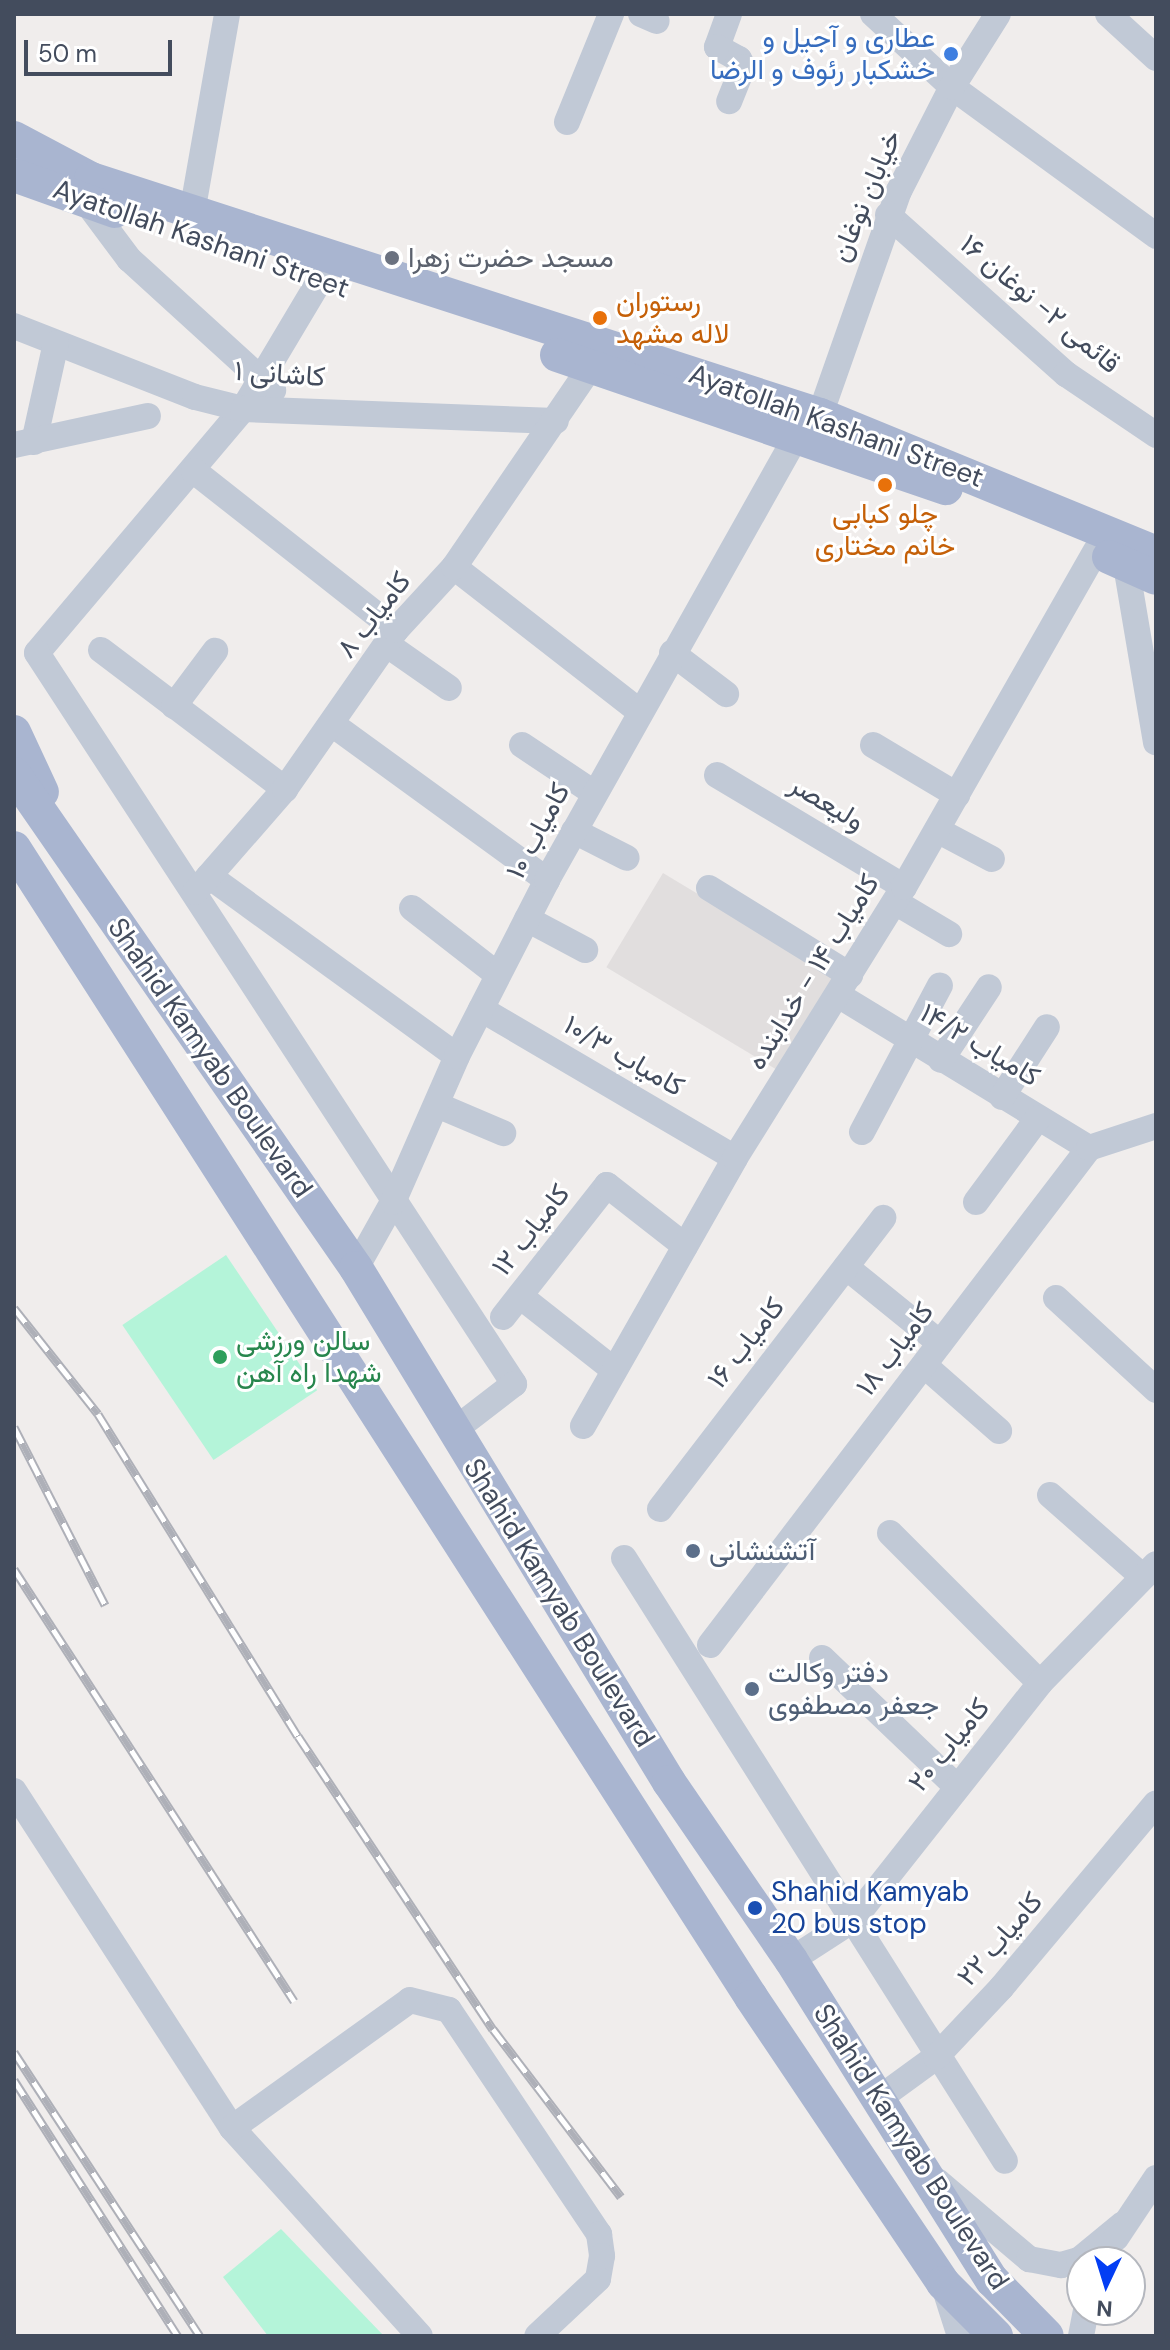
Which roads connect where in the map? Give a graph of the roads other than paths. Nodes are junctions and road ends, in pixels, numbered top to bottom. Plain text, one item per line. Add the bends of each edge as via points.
1 (227, 14) edge
2 (611, 14) edge
3 (729, 14) edge
4 (873, 14) edge
5 (998, 14) edge
6 (1108, 14) edge
7 (1156, 58) edge
8 (952, 87) junction
9 (729, 101) dead end
10 (567, 122) dead end
11 (14, 138) edge
12 (14, 175) edge
13 (85, 200) junction
14 (192, 213) junction
15 (888, 215) junction
16 (1156, 236) edge
17 (320, 280) junction
18 (14, 326) edge
19 (56, 343) junction
20 (591, 366) junction
21 (262, 380) junction
22 (293, 408) junction
23 (243, 409) junction
24 (148, 416) dead end
25 (556, 421) junction
26 (808, 425) junction
27 (1156, 435) edge
28 (24, 444) edge
29 (194, 471) junction
30 (1134, 558) edge
31 (454, 567) junction
32 (392, 638) junction
33 (101, 650) dead end
34 (215, 651) dead end
35 (672, 653) junction
36 (449, 688) dead end
37 (726, 694) dead end
38 (174, 706) junction
39 (639, 711) junction
40 (332, 724) junction
41 (14, 732) edge
42 (1156, 741) edge
43 (522, 745) dead end
44 (873, 745) dead end
45 (14, 774) edge
46 (717, 775) dead end
47 (285, 789) junction
48 (594, 793) junction
49 (957, 795) junction
50 (937, 830) junction
51 (574, 831) junction
52 (14, 848) edge
53 (627, 858) dead end
54 (992, 859) dead end
55 (14, 860) edge
56 (76, 865) junction
57 (547, 880) junction
58 (202, 884) junction
59 (709, 888) dead end
60 (900, 894) junction
61 (41, 896) junction
62 (412, 908) dead end
63 (527, 919) junction
64 (949, 934) dead end
65 (585, 950) dead end
66 (498, 975) junction
67 (844, 985) junction
68 (940, 985) dead end
69 (989, 987) dead end
70 (481, 1009) junction
71 (1047, 1027) dead end
72 (909, 1040) junction
73 (457, 1056) junction
74 (941, 1060) junction
75 (1002, 1097) junction
76 (437, 1105) junction
77 (1038, 1118) junction
78 (1156, 1126) edge
79 (862, 1132) dead end
80 (503, 1133) dead end
81 (1089, 1148) junction
82 (735, 1158) junction
83 (393, 1202) junction
84 (976, 1202) dead end
85 (883, 1218) dead end
86 (685, 1246) junction
87 (846, 1267) junction
88 (356, 1268) junction
89 (520, 1296) junction
90 (1056, 1298) dead end
91 (503, 1317) dead end
92 (940, 1343) junction
93 (924, 1365) junction
94 (614, 1370) junction
95 (1156, 1390) edge
96 (583, 1426) dead end
97 (453, 1431) junction
98 (999, 1431) dead end
99 (1050, 1495) dead end
100 (660, 1509) dead end
101 (890, 1533) dead end
102 (624, 1558) dead end
103 (1149, 1570) edge
104 (710, 1645) dead end
105 (822, 1658) dead end
106 (1040, 1683) junction
107 (669, 1782) junction
108 (956, 1786) junction
109 (14, 1791) edge
110 (1156, 1803) edge
111 (628, 1806) junction
112 (853, 1920) junction
113 (791, 1960) junction
114 (936, 2057) junction
115 (877, 2100) junction
116 (232, 2128) junction
117 (914, 2161) junction
118 (1005, 2161) dead end
119 (1156, 2178) edge
120 (1123, 2224) junction
121 (1112, 2246) edge
122 (943, 2283) junction
123 (420, 2336) edge
124 (537, 2336) edge
125 (941, 2336) edge
126 (960, 2336) edge
127 (996, 2336) edge
128 (1047, 2336) edge

1 - 14 street
2 - 10 street
3 - 9 street via 717,47 743,67
4 - 8 street
5 - 8 street, خیابان نوغان
6 - 7 street
8 - 15 street, خیابان نوغان
8 - 16 street
11 - 14 main road, Ayatollah Kashani Street via 91,179
12 - 13 main road, Ayatollah Kashani Street
13 - 17 main road, Ayatollah Kashani Street
13 - 21 street via 129,259
14 - 26 main road, Ayatollah Kashani Street
15 - 26 street, خیابان نوغان
15 - 27 street, قائمی ۲- نوغان ۱۶ via 1066,374
17 - 20 main road, Ayatollah Kashani Street
17 - 21 street
18 - 19 street, کاشانی ۱
19 - 23 street, کاشانی ۱ via 195,397
19 - 28 street
20 - 25 street, کامیاب ۸
20 - 26 main road, Ayatollah Kashani Street
21 - 22 street
21 - 23 street
22 - 23 street, کاشانی ۱
22 - 25 street, کاشانی ۱
23 - 29 street
24 - 28 street
25 - 31 street, کامیاب ۸
26 - 30 main road, Ayatollah Kashani Street via 904,471
26 - 35 street, کامیاب ۱۰
29 - 32 street
29 - 58 street via 37,653
30 - 42 street
30 - 49 street, کامیاب ۱۴ - خدابنده
31 - 32 street, کامیاب ۸
31 - 39 street
32 - 36 street
32 - 40 street, کامیاب ۸
33 - 38 street
34 - 38 street
35 - 37 street
35 - 39 street, کامیاب ۱۰
38 - 47 street
39 - 48 street, کامیاب ۱۰
40 - 47 street, کامیاب ۸
40 - 57 street
41 - 56 main road
43 - 48 street
44 - 49 street
45 - 56 main road
46 - 60 street, ولیعصر
47 - 58 street, کامیاب ۸
48 - 51 street, کامیاب ۱۰
49 - 50 street, کامیاب ۱۴ - خدابنده
50 - 54 street
50 - 60 street, کامیاب ۱۴ - خدابنده
51 - 53 street
51 - 57 street, کامیاب ۱۰
52 - 61 main road
55 - 61 main road
56 - 88 main road, Shahid Kamyab Boulevard
57 - 63 street, کامیاب ۱۰
58 - 73 street
58 - 83 street
59 - 67 street, کامیاب ۱۴/۲
60 - 64 street, ولیعصر
60 - 67 street, کامیاب ۱۴ - خدابنده
61 - 111 main road, Shahid Kamyab Boulevard
62 - 66 street
63 - 65 street
63 - 66 street, کامیاب ۱۰
66 - 70 street, کامیاب ۱۰
67 - 72 street, کامیاب ۱۴/۲
67 - 82 street, کامیاب ۱۴ - خدابنده
68 - 72 street
69 - 74 street
70 - 73 street, کامیاب ۱۰
70 - 82 street, کامیاب ۱۰/۳
71 - 75 street
72 - 74 street, کامیاب ۱۴/۲
72 - 79 street
73 - 76 street, کامیاب ۱۰
74 - 75 street, کامیاب ۱۴/۲
75 - 77 street, کامیاب ۱۴/۲
76 - 80 street
76 - 83 street, کامیاب ۱۰
77 - 81 street, کامیاب ۱۴/۲
77 - 84 street
78 - 81 street
81 - 92 street, کامیاب ۱۸
82 - 86 street, کامیاب ۱۴ - خدابنده
83 - 88 street, کامیاب ۱۰
83 - 97 street via 514,1384
85 - 87 street, کامیاب ۱۶
86 - 89 street, کامیاب ۱۲ via 607,1185
86 - 94 street, کامیاب ۱۴ - خدابنده
87 - 92 street
87 - 100 street, کامیاب ۱۶
88 - 97 main road, Shahid Kamyab Boulevard
89 - 91 street, کامیاب ۱۲
89 - 94 street
90 - 95 street
92 - 93 street, کامیاب ۱۸
93 - 98 street
93 - 104 street, کامیاب ۱۸
94 - 96 street, کامیاب ۱۴ - خدابنده
97 - 107 main road, Shahid Kamyab Boulevard
99 - 103 street
101 - 106 street
102 - 112 street
103 - 106 street, کامیاب ۲۰
105 - 108 street
106 - 108 street, کامیاب ۲۰
107 - 111 main road
107 - 113 main road, Shahid Kamyab Boulevard
108 - 112 street, کامیاب ۲۰
109 - 116 street
110 - 114 street, کامیاب ۲۲
111 - 122 main road, Shahid Kamyab Boulevard
112 - 113 street, کامیاب ۲۰
112 - 114 street
113 - 115 main road, Shahid Kamyab Boulevard
114 - 115 street, کامیاب ۲۲
114 - 118 street
115 - 117 main road, Shahid Kamyab Boulevard
116 - 123 street
116 - 124 street via 410,2000 449,2010 599,2234 598,2279
117 - 120 street via 1029,2259 1061,2265 1079,2260
117 - 128 main road, Shahid Kamyab Boulevard via 992,2280
119 - 120 street
120 - 121 street
122 - 125 street
122 - 126 street
122 - 127 main road, Shahid Kamyab Boulevard

